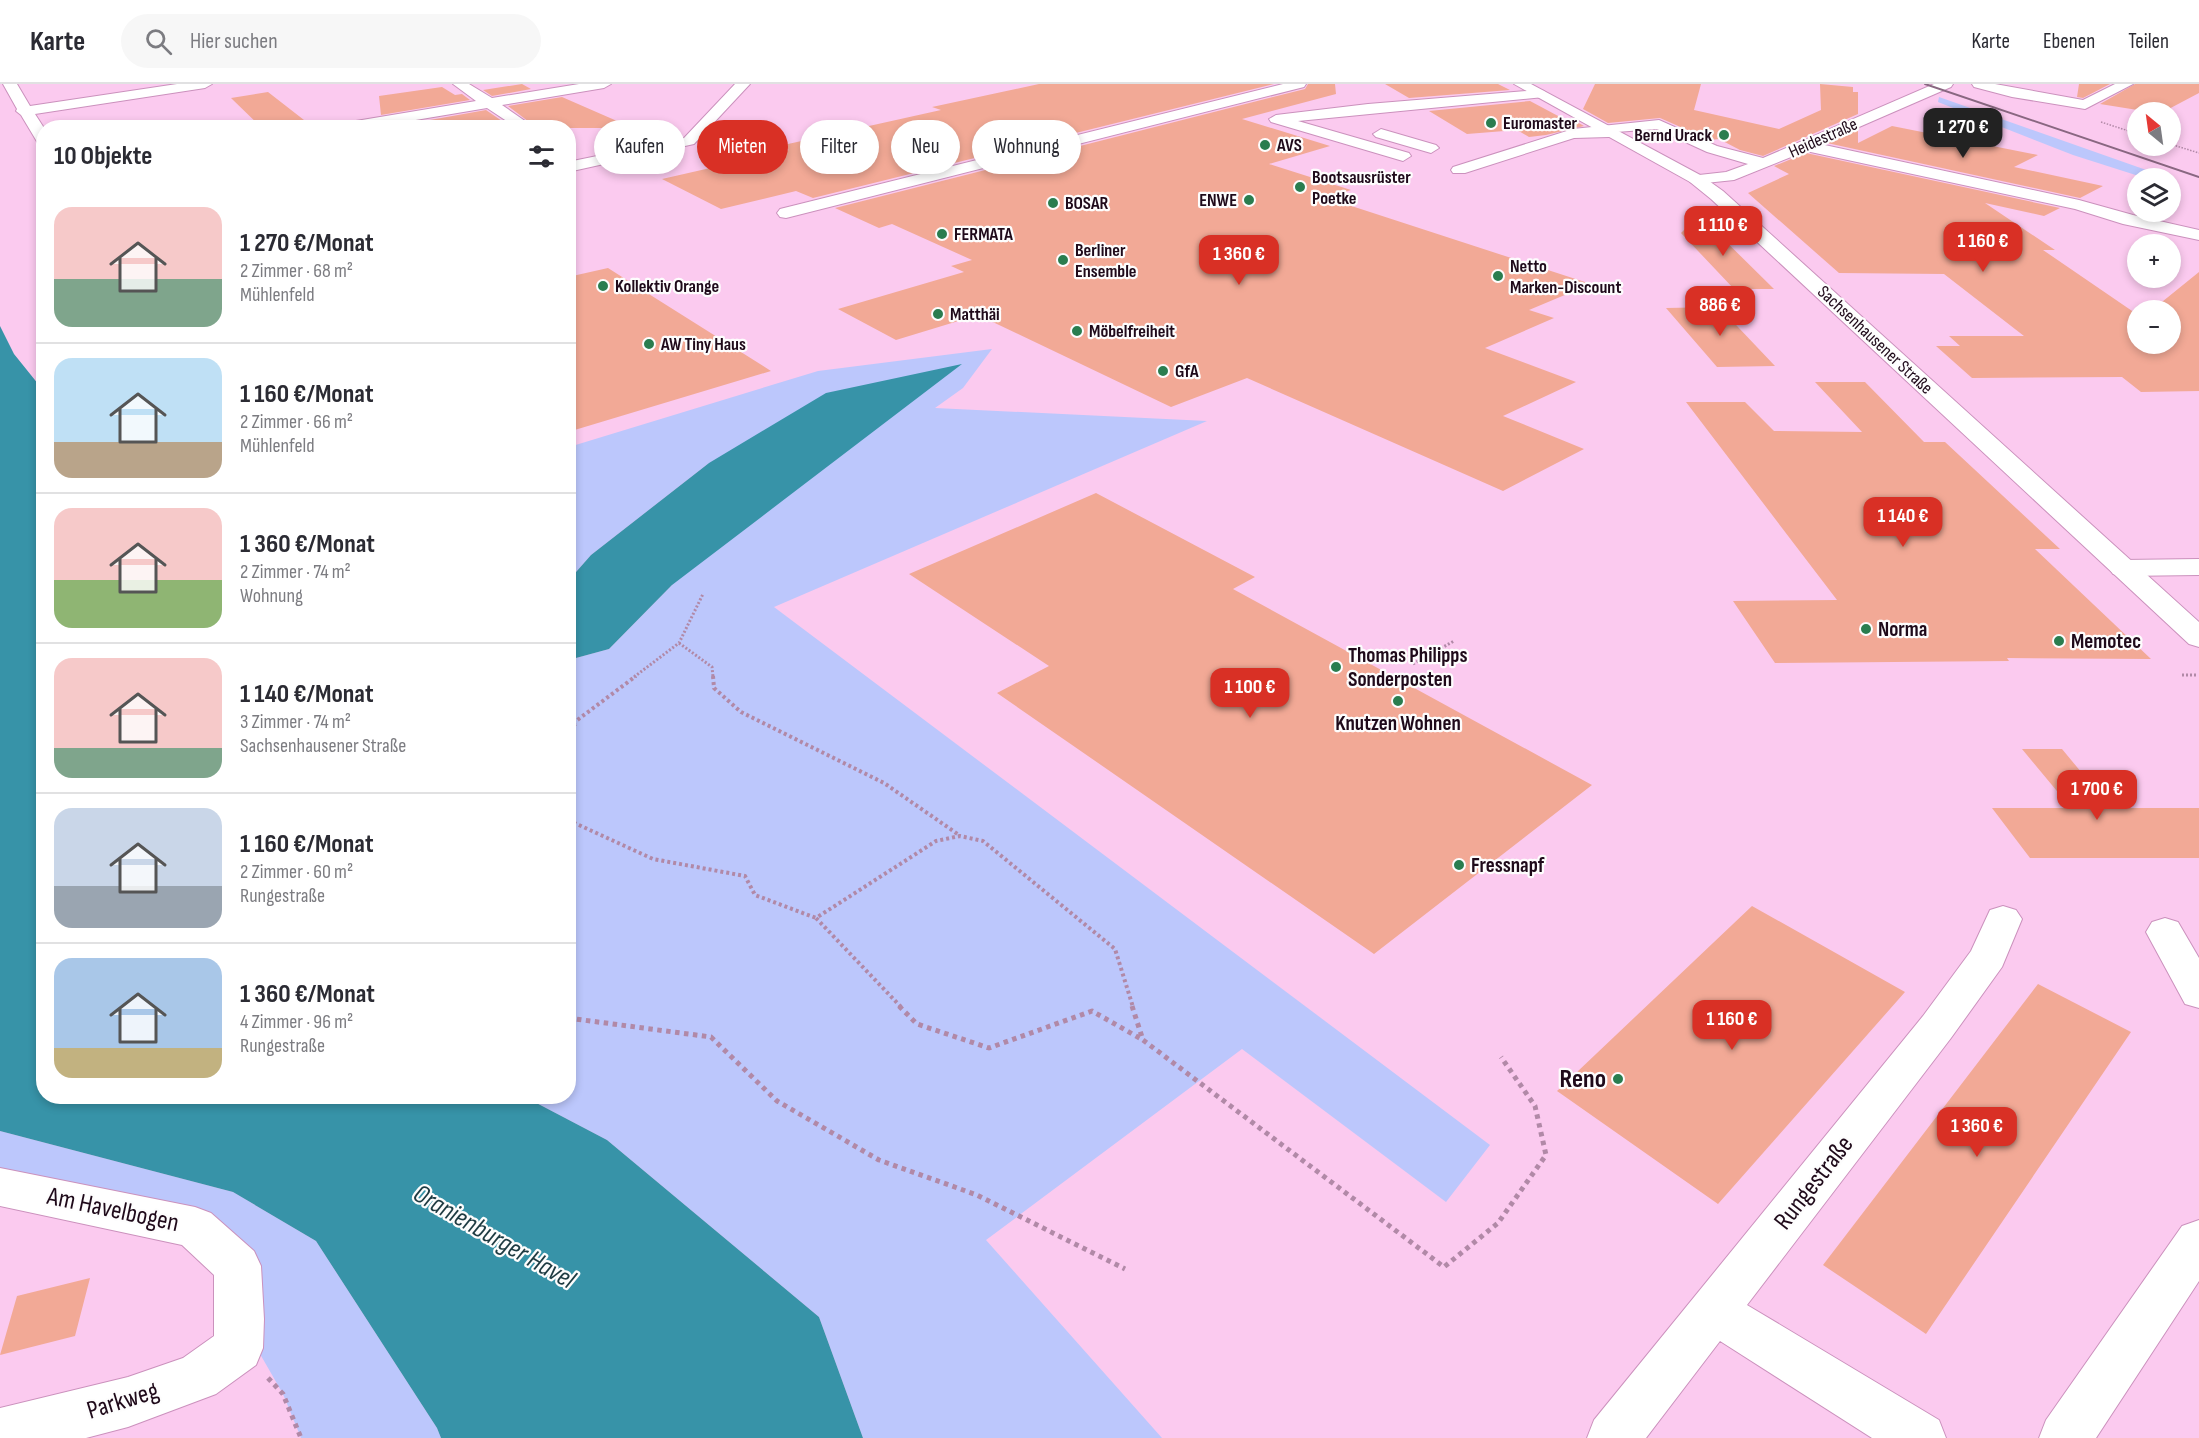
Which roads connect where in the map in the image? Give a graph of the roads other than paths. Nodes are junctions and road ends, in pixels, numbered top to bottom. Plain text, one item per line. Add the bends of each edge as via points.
1 (10, 84) edge
2 (205, 84) edge
3 (460, 84) edge
4 (604, 84) edge
5 (743, 84) edge
6 (1299, 84) edge
7 (1521, 84) edge
8 (1946, 84) edge
9 (1979, 84) edge
10 (2126, 84) edge
11 (1539, 94) junction
12 (1495, 97) junction
13 (490, 102) junction
14 (23, 111) junction
15 (1533, 111) dead end
16 (1315, 114) junction
17 (385, 120) edge
18 (516, 120) edge
19 (1553, 123) dead end
20 (1349, 124) dead end
21 (36, 130) edge
22 (1606, 130) junction
23 (1573, 134) junction
24 (1445, 137) dead end
25 (1806, 146) junction
26 (1431, 148) dead end
27 (1403, 156) dead end
28 (1764, 163) junction
29 (576, 165) edge
30 (1459, 170) dead end
31 (1696, 179) junction
32 (786, 213) dead end
33 (2199, 236) edge
34 (2199, 567) edge
35 (2123, 568) junction
36 (2199, 638) edge
37 (2003, 919) dead end
38 (2165, 932) dead end
39 (2199, 993) edge
40 (0, 1187) edge
41 (2199, 1241) edge
42 (1714, 1311) junction
43 (238, 1348) joint
44 (0, 1434) edge
45 (1612, 1438) edge
46 (1920, 1438) edge
47 (2065, 1438) edge

1 - 14 street
2 - 14 street
3 - 13 street
4 - 13 street
5 - 29 street via 689,141
6 - 32 street
7 - 11 street, Sachsenhausener Straße
8 - 25 street, Heidestraße
9 - 10 street via 2085,105
11 - 12 street
11 - 22 street, Sachsenhausener Straße
12 - 15 street
12 - 16 street
13 - 17 street
13 - 18 street
14 - 21 street
16 - 20 street
16 - 27 street via 1276,119
19 - 23 street
22 - 23 street
22 - 28 street via 1659,124 1712,149
22 - 31 street, Sachsenhausener Straße
23 - 30 street
24 - 26 street via 1388,121 1370,128
25 - 28 street, Heidestraße
25 - 33 street
28 - 31 street, Heidestraße via 1728,177
31 - 35 street, Sachsenhausener Straße via 1775,246
34 - 35 street
35 - 36 street, Sachsenhausener Straße
37 - 42 street, Rungestraße via 1988,957
38 - 39 street
40 - 43 street, Am Havelbogen via 195,1227 237,1266
41 - 47 street
42 - 45 street, Rungestraße
42 - 46 street
43 - 44 street, Parkweg via 198,1377 128,1402

